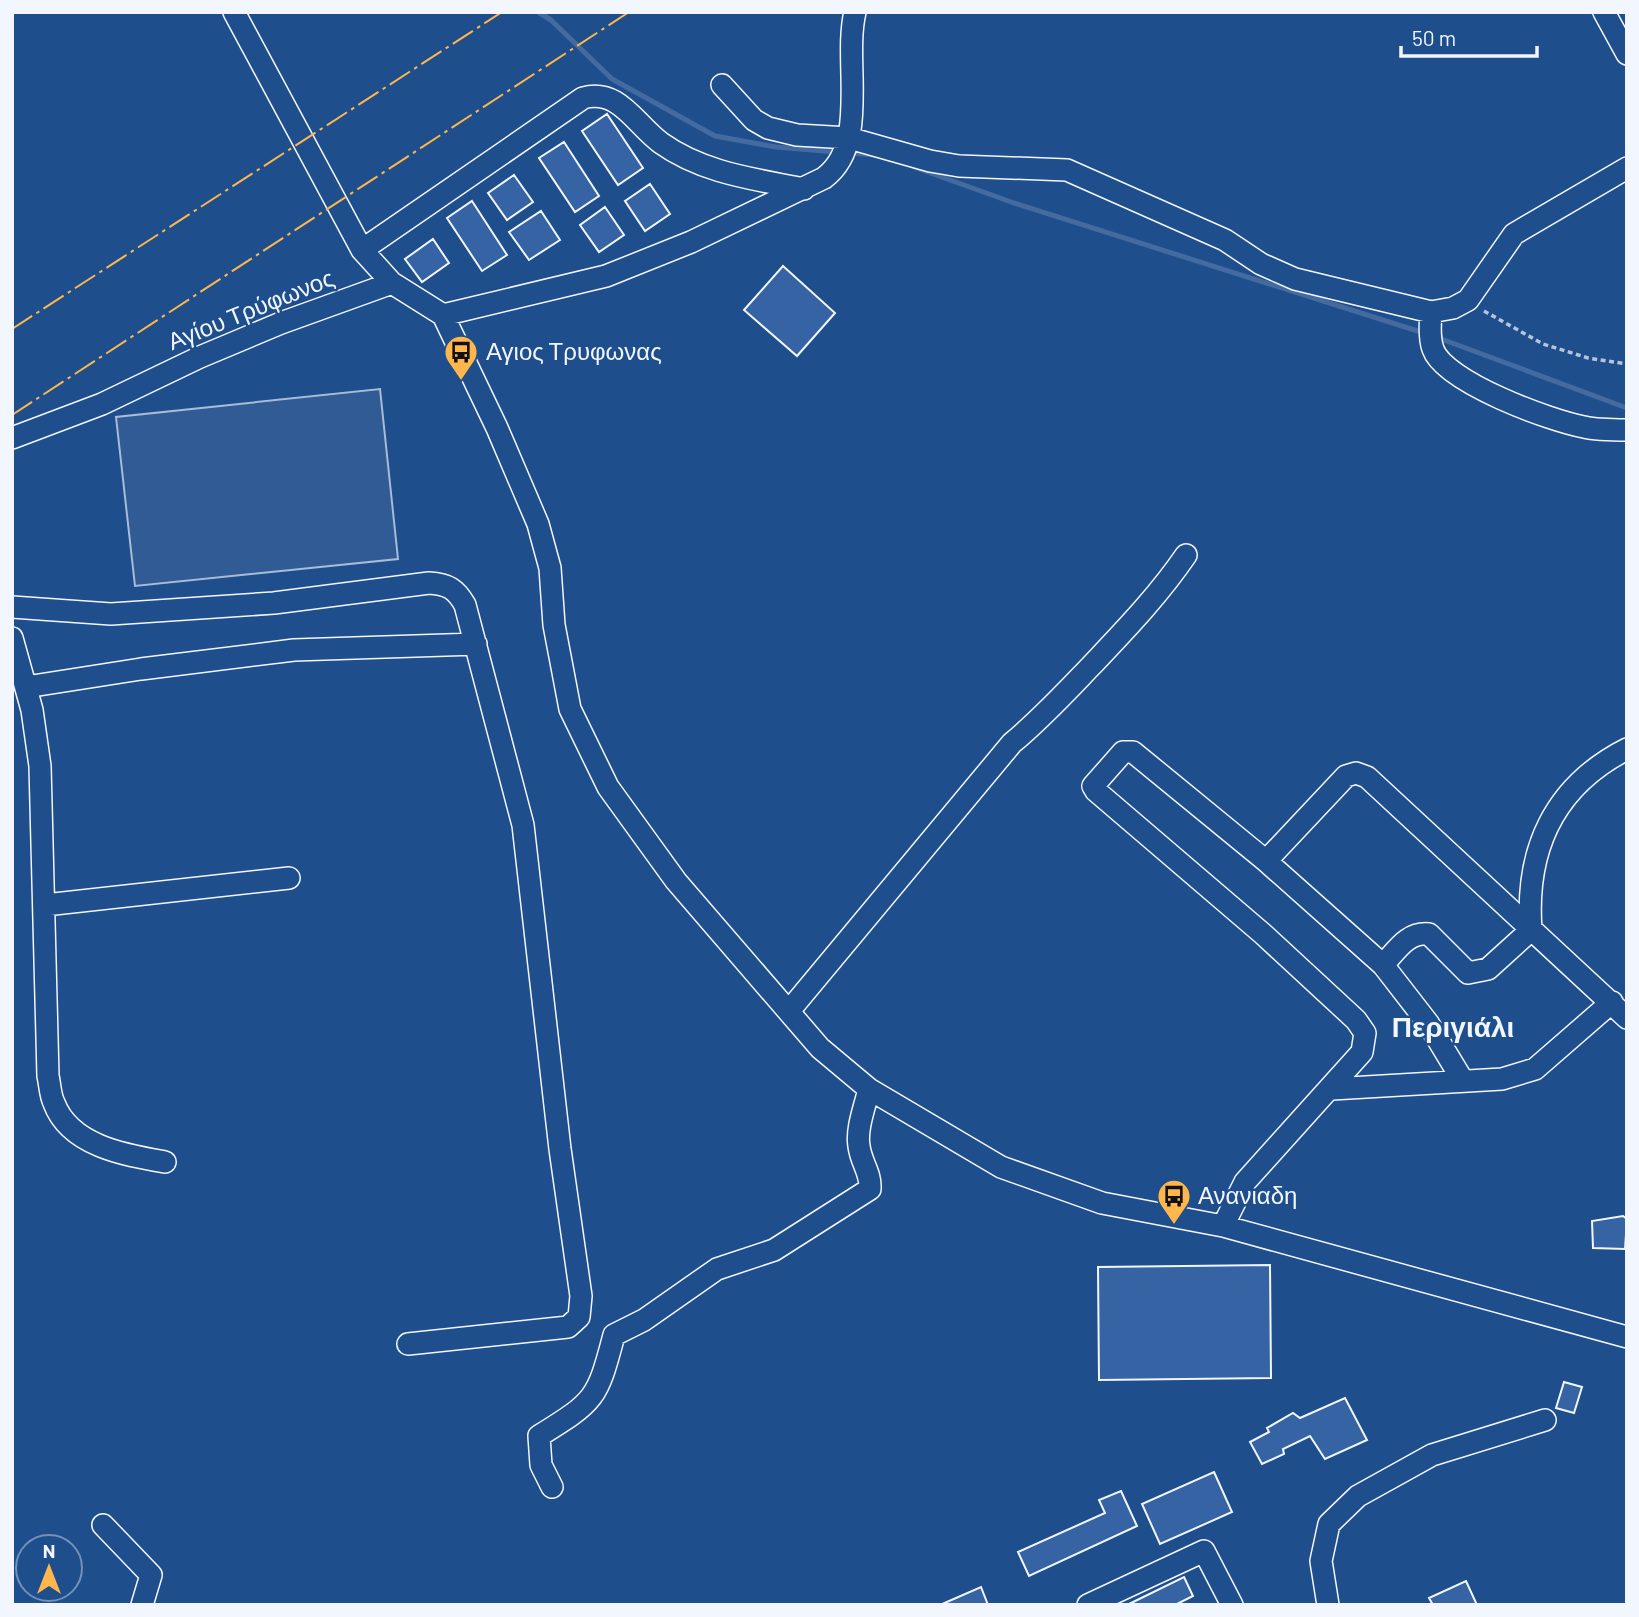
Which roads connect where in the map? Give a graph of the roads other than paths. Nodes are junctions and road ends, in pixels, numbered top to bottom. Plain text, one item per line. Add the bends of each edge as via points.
1 (234, 12) edge
2 (855, 12) edge
3 (1604, 12) edge
4 (1627, 54) edge
5 (722, 85) dead end
6 (845, 151) junction
7 (1627, 167) edge
8 (804, 189) junction
9 (362, 250) junction
10 (392, 283) junction
11 (443, 314) junction
12 (1430, 318) junction
13 (1627, 430) edge
14 (12, 438) edge
15 (1186, 555) dead end
16 (12, 607) edge
17 (12, 638) edge
18 (475, 644) junction
19 (26, 687) junction
20 (1627, 749) edge
21 (1266, 860) junction
22 (289, 878) dead end
23 (45, 905) junction
24 (1531, 930) junction
25 (1383, 965) junction
26 (1620, 1010) edge
27 (789, 1011) junction
28 (1463, 1081) junction
29 (869, 1089) junction
30 (1332, 1089) junction
31 (165, 1161) dead end
32 (1223, 1226) junction
33 (1627, 1337) edge
34 (408, 1344) dead end
35 (1545, 1420) dead end
36 (552, 1488) dead end
37 (103, 1525) dead end
38 (142, 1605) edge
39 (1088, 1605) edge
40 (1232, 1605) edge
41 (1328, 1605) edge

1 - 9 street
2 - 6 street
3 - 4 street
5 - 6 street via 754,120 768,128
6 - 8 street
6 - 12 street via 959,166 1067,170 1225,240 1295,279
7 - 12 street via 1514,234 1468,300
8 - 9 street via 699,164 661,143 612,97 597,94 583,98
8 - 11 street via 606,276
9 - 10 street
10 - 11 street
10 - 14 street, Αγίου Τρύφωνος via 281,323 102,404
11 - 27 street via 538,524 550,568 554,625 570,709 608,787 676,881
12 - 13 street via 1433,349 1457,375 1549,418 1585,428
15 - 27 street via 1132,623 1012,743
16 - 18 street via 111,614 274,603 437,583 457,592
17 - 19 street
18 - 19 street via 294,650
18 - 34 street via 523,825 559,1149 582,1296 579,1317 568,1327
19 - 23 street via 40,766
20 - 24 street via 1608,758 1571,790 1551,815 1531,884
21 - 24 street via 1346,776 1356,773 1367,777
21 - 25 street
21 - 30 street via 1133,752 1123,752 1093,786 1356,1020 1365,1033 1362,1052
22 - 23 street
23 - 31 street via 48,1076 54,1104 73,1130 116,1153
24 - 25 street via 1488,969 1468,972 1429,934 1420,933 1411,935
24 - 26 street
25 - 28 street via 1428,1023
26 - 28 street via 1535,1069 1502,1079
27 - 29 street via 820,1048
28 - 30 street
29 - 32 street via 1001,1167 1102,1203
29 - 36 street via 858,1141 861,1160 871,1174 870,1189 774,1250 717,1269 644,1320 614,1335 601,1385 583,1408 539,1436 541,1465
30 - 32 street via 1245,1182
32 - 33 street
35 - 41 street via 1432,1455 1357,1496 1329,1524 1321,1562
37 - 38 street via 151,1575
39 - 40 street via 1204,1551

